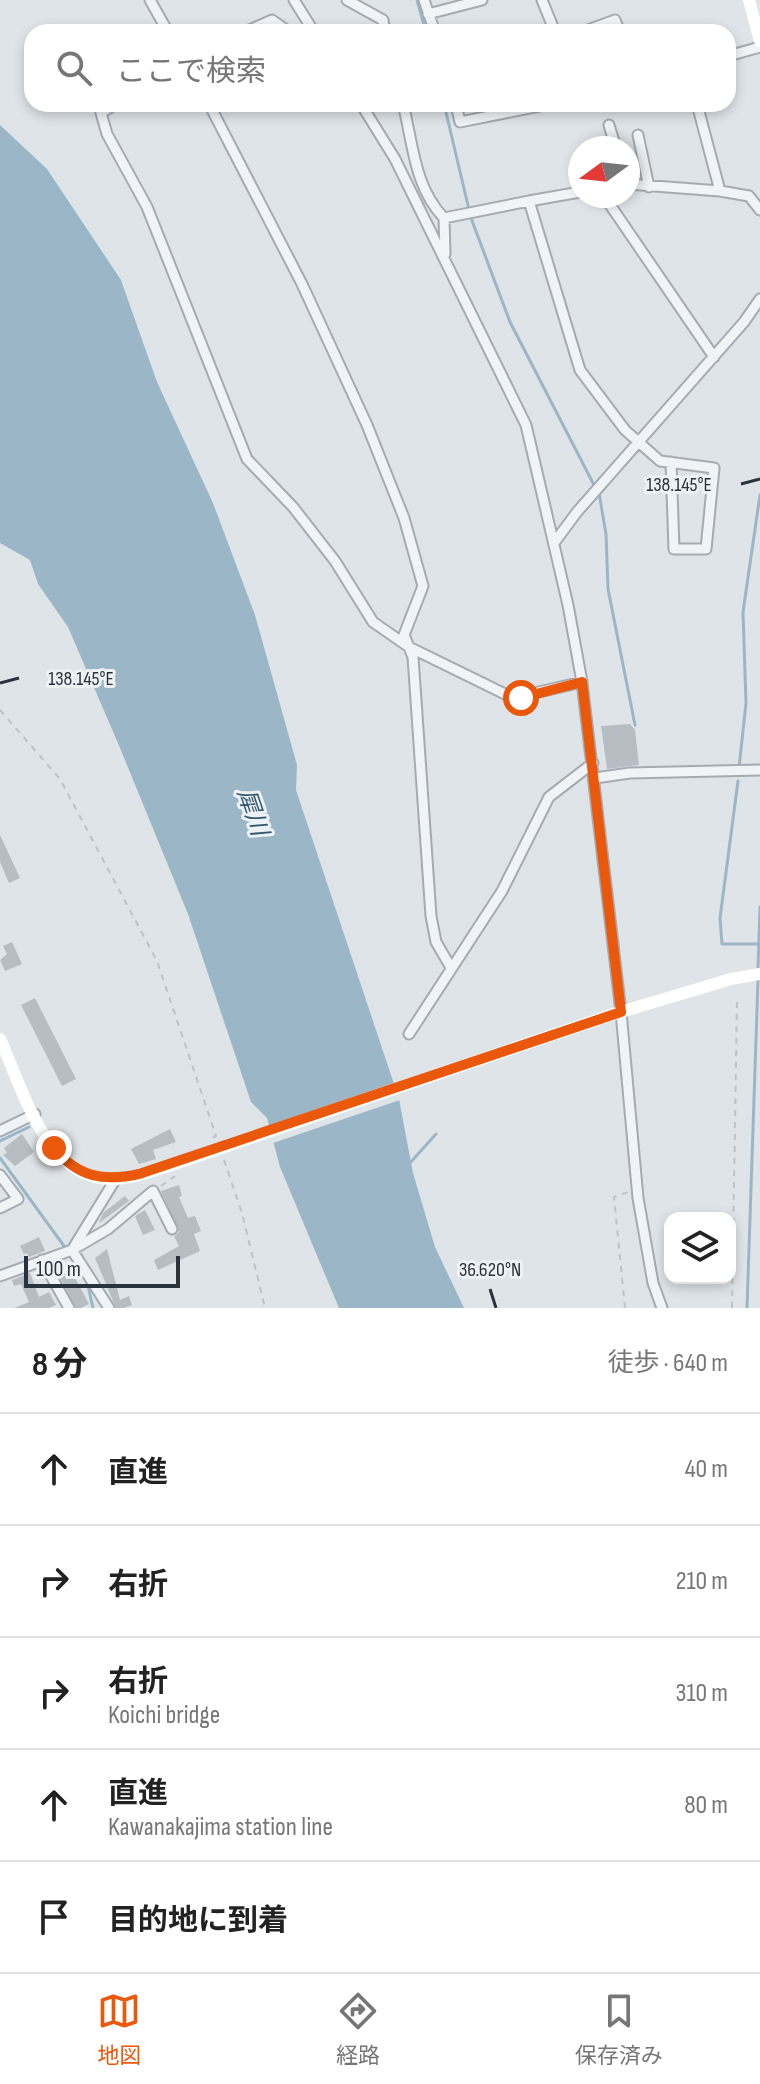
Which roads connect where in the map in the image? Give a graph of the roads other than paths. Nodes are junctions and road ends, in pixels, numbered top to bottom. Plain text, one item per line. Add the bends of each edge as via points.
1 (150, 0) edge
2 (294, 0) edge
3 (347, 0) edge
4 (424, 0) edge
5 (482, 0) edge
6 (542, 0) edge
7 (749, 0) edge
8 (428, 14) junction
9 (164, 24) edge
10 (309, 24) edge
11 (384, 24) edge
12 (432, 24) edge
13 (552, 24) edge
14 (760, 44) edge
15 (736, 53) edge
16 (103, 112) edge
17 (213, 112) edge
18 (366, 112) edge
19 (405, 112) edge
20 (458, 112) edge
21 (510, 112) edge
22 (699, 112) edge
23 (609, 125) dead end
24 (638, 135) dead end
25 (612, 136) edge
26 (640, 186) edge
27 (649, 187) junction
28 (720, 191) junction
29 (568, 194) edge
30 (529, 201) junction
31 (612, 208) edge
32 (760, 210) edge
33 (444, 218) junction
34 (445, 260) junction
35 (760, 299) edge
36 (714, 357) junction
37 (639, 443) junction
38 (671, 462) junction
39 (554, 543) junction
40 (409, 647) junction
41 (582, 682) junction
42 (593, 763) junction
43 (759, 770) edge
44 (595, 778) junction
45 (450, 966) junction
46 (760, 974) edge
47 (617, 1013) junction
48 (409, 1034) dead end
49 (0, 1039) edge
50 (35, 1114) junction
51 (0, 1131) edge
52 (0, 1175) edge
53 (115, 1180) junction
54 (0, 1208) edge
55 (172, 1229) dead end
56 (72, 1250) junction
57 (42, 1260) junction
58 (0, 1276) edge
59 (67, 1308) edge
60 (109, 1308) edge
61 (662, 1308) edge

1 - 9 street
2 - 10 street
3 - 11 street
4 - 8 street
5 - 8 street
6 - 13 street
7 - 14 main road
8 - 12 street
14 - 15 street
16 - 40 street via 107,134 147,207 247,459 335,561 373,622
17 - 40 street via 302,284 404,518 423,578 404,635
18 - 34 street
19 - 33 street via 416,169
20 - 21 street via 460,122
22 - 28 street
23 - 25 street
24 - 27 street
26 - 27 street
27 - 28 street
28 - 32 street via 749,196
29 - 30 street
30 - 33 street
30 - 37 street via 580,370
31 - 36 street
33 - 34 street
34 - 39 street via 526,425
35 - 36 street
36 - 37 street
37 - 38 street via 660,461
37 - 39 street
38 - 38 street via 714,468 706,549 674,549
39 - 41 street
40 - 41 street via 513,698
40 - 45 street via 431,916 436,942
41 - 42 street
42 - 44 street
42 - 45 street via 549,797 502,891
43 - 44 street
44 - 47 street
45 - 48 street
46 - 47 main road
47 - 53 main road, bridge
47 - 61 street via 637,1189
49 - 50 main road
50 - 51 street
50 - 53 main road via 65,1161 98,1178
52 - 54 street via 18,1199
53 - 56 street
55 - 56 street via 153,1191 108,1229
56 - 57 street
56 - 60 street
57 - 58 street
57 - 59 street

